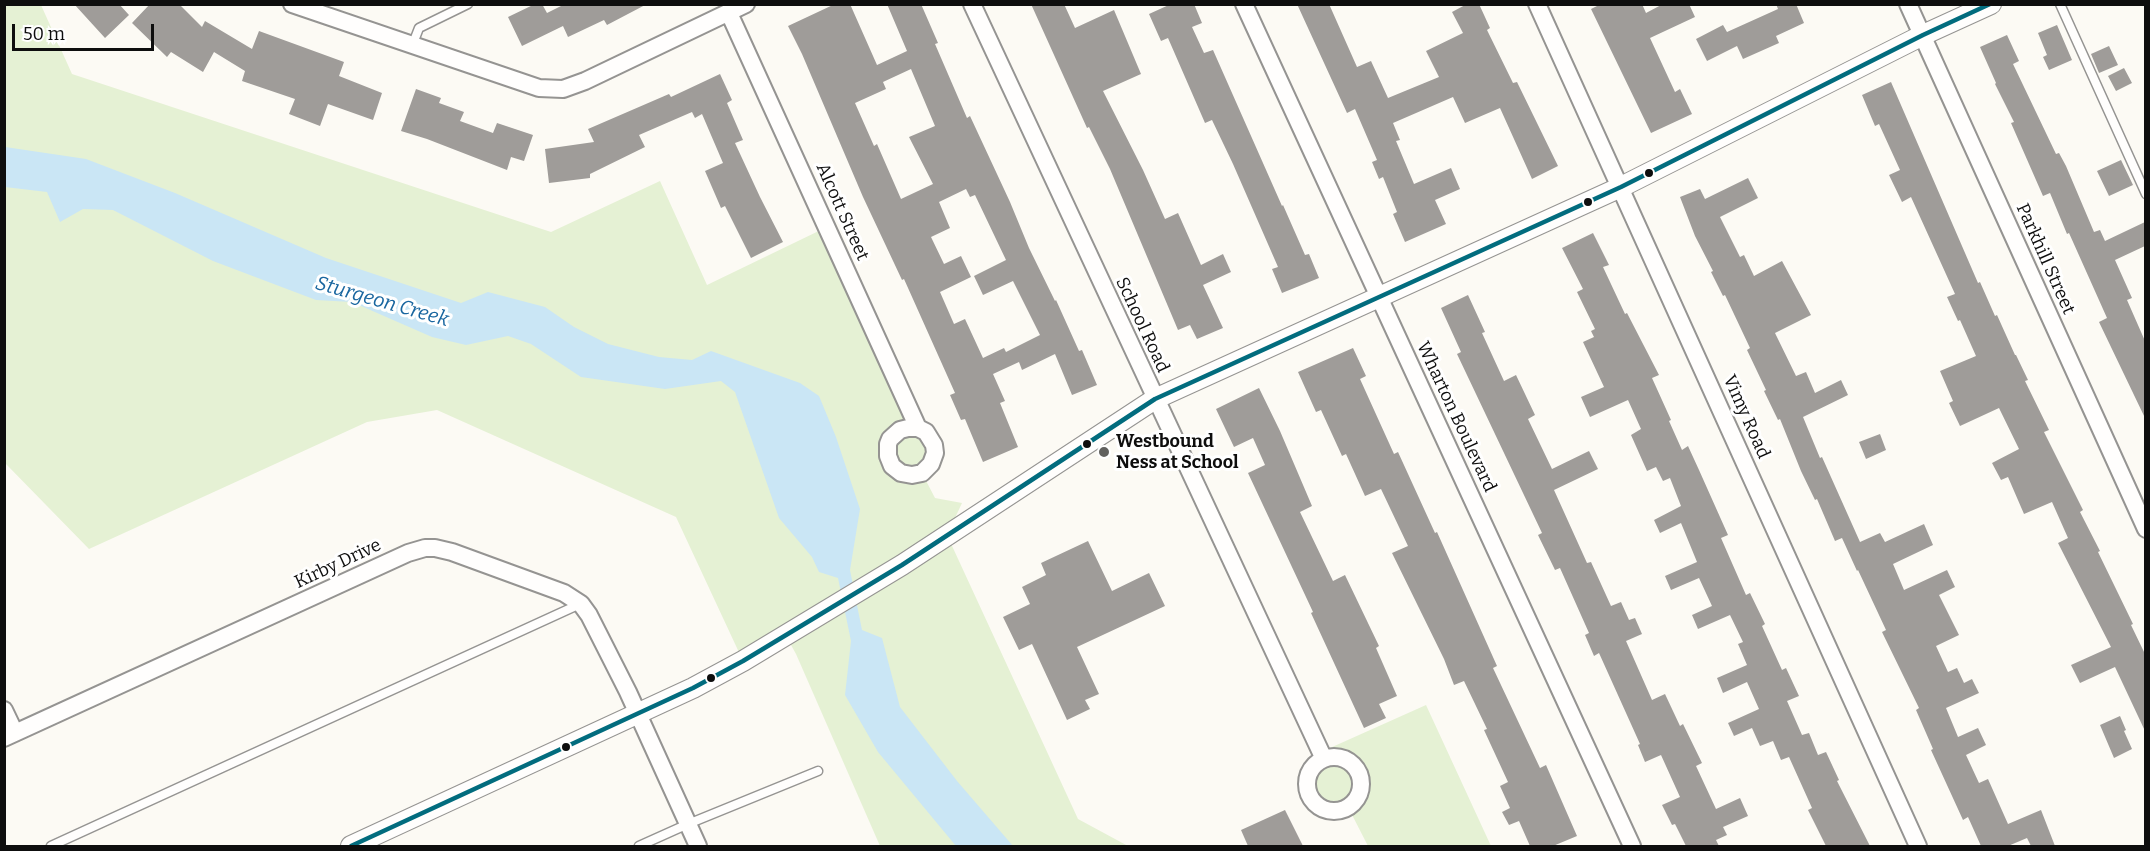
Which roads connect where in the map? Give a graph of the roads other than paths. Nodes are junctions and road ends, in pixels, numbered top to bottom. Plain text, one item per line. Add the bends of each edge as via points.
1 (292, 4) edge
2 (468, 4) edge
3 (746, 4) edge
4 (972, 4) edge
5 (1244, 4) edge
6 (1537, 4) edge
7 (1908, 4) edge
8 (1991, 4) edge
9 (2060, 4) edge
10 (729, 13) junction
11 (1923, 35) junction
12 (412, 46) junction
13 (1621, 187) junction
14 (2145, 194) edge
15 (1379, 297) junction
16 (1155, 399) junction
17 (918, 428) dead end
18 (2145, 529) edge
19 (581, 604) junction
20 (4, 710) edge
21 (637, 713) junction
22 (10, 735) edge
23 (1324, 759) dead end
24 (818, 771) dead end
25 (688, 824) junction
26 (51, 846) edge
27 (351, 846) edge
28 (639, 846) edge
29 (698, 846) edge
30 (1632, 846) edge
31 (1917, 846) edge

1 - 12 street
2 - 12 lane via 419,28
3 - 10 street
4 - 16 street, School Road
5 - 15 street, Wharton Boulevard
6 - 13 street, Vimy Road
7 - 11 street, Parkhill Street
8 - 11 street
9 - 14 lane
10 - 12 street via 563,89 539,88
10 - 17 street, Alcott Street
11 - 13 street
11 - 18 street, Parkhill Street
13 - 15 street
13 - 31 street, Vimy Road
15 - 16 street
15 - 30 street, Wharton Boulevard
16 - 21 street via 786,636 693,688
16 - 23 street, School Road
19 - 21 street
19 - 22 street, Kirby Drive via 564,593 452,552 425,548
19 - 26 lane
20 - 22 street
21 - 25 street
21 - 27 street
24 - 25 lane
25 - 28 lane
25 - 29 street

